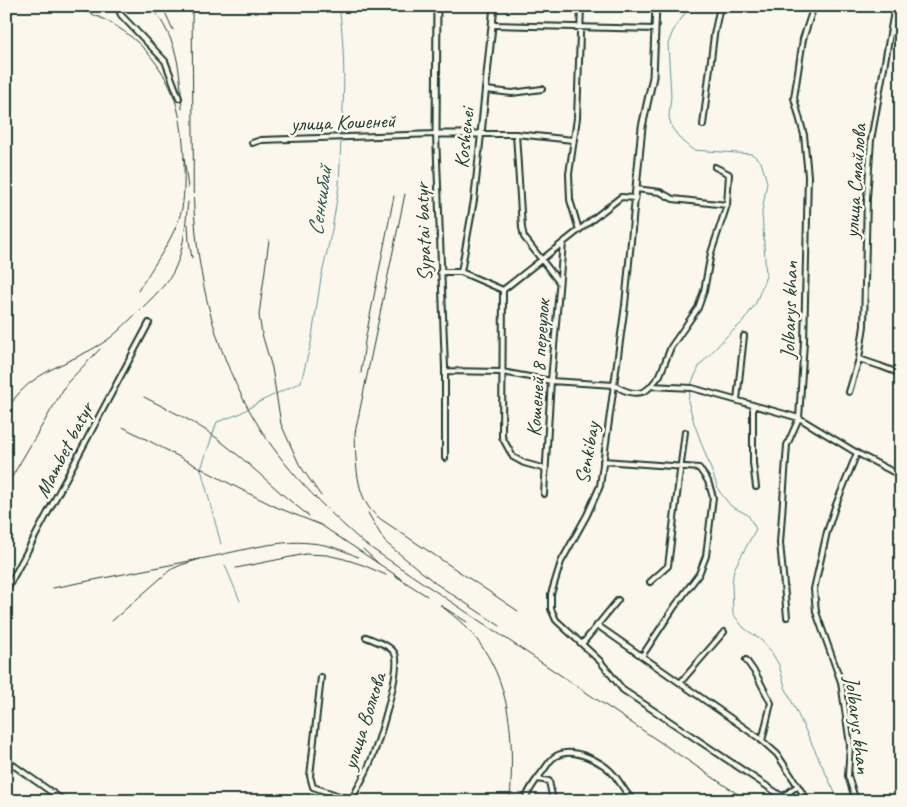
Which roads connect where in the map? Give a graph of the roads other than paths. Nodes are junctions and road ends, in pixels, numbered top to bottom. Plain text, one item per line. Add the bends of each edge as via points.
1 (117, 6) edge
2 (437, 6) edge
3 (494, 6) edge
4 (581, 6) edge
5 (656, 6) edge
6 (720, 6) edge
7 (814, 6) edge
8 (895, 6) edge
9 (492, 25) junction
10 (580, 26) junction
11 (655, 29) junction
12 (542, 89) dead end
13 (486, 90) junction
14 (179, 98) dead end
15 (703, 126) dead end
16 (436, 134) junction
17 (481, 134) junction
18 (516, 134) junction
19 (573, 140) junction
20 (252, 142) dead end
21 (715, 167) dead end
22 (636, 189) junction
23 (636, 198) junction
24 (727, 205) junction
25 (579, 230) junction
26 (563, 243) junction
27 (542, 259) junction
28 (440, 272) junction
29 (461, 272) junction
30 (559, 282) junction
31 (502, 290) junction
32 (149, 322) dead end
33 (744, 336) dead end
34 (859, 359) junction
35 (445, 371) junction
36 (502, 372) junction
37 (901, 374) edge
38 (551, 381) junction
39 (614, 385) junction
40 (651, 386) junction
41 (849, 392) dead end
42 (737, 400) junction
43 (754, 406) junction
44 (799, 418) junction
45 (686, 432) dead end
46 (857, 453) junction
47 (445, 458) dead end
48 (603, 461) junction
49 (682, 468) junction
50 (546, 470) junction
51 (901, 476) edge
52 (756, 487) dead end
53 (544, 494) dead end
54 (650, 582) dead end
55 (6, 592) edge
56 (618, 600) dead end
57 (787, 617) dead end
58 (597, 625) junction
59 (724, 632) dead end
60 (366, 637) dead end
61 (582, 644) junction
62 (642, 656) junction
63 (746, 660) dead end
64 (321, 677) dead end
65 (680, 683) junction
66 (762, 741) junction
67 (6, 760) edge
68 (537, 780) junction
69 (798, 786) junction
70 (628, 795) junction
71 (351, 800) edge
72 (807, 800) edge
73 (64, 801) edge
74 (525, 801) edge
75 (553, 801) edge
76 (626, 801) edge
77 (633, 801) edge
78 (856, 801) edge

1 - 14 street via 121,15 165,61
2 - 16 street, Sypatai batyr
3 - 9 street, Koshenei
4 - 10 street
5 - 11 street, Senkibay
6 - 15 street
7 - 44 street, Jolbarys khan via 804,40 794,98 804,135 808,176
8 - 34 street, улица Смайлова via 871,140 864,326
9 - 10 street
9 - 13 street, Koshenei
10 - 11 street
10 - 19 street via 577,118
11 - 22 street, Senkibay via 653,77 642,127
12 - 13 street via 512,93
13 - 17 street, Koshenei
16 - 17 street
16 - 20 street, улица Кошеней
16 - 28 street, Sypatai batyr
17 - 18 street
17 - 29 street, Koshenei via 474,200
18 - 19 street
18 - 27 street via 522,228 524,237
19 - 25 street via 568,174 570,200
21 - 24 street via 730,174
22 - 23 street, Senkibay
22 - 24 street via 660,192 673,199
23 - 25 street via 621,197
23 - 39 street, Senkibay
24 - 40 street via 698,308 671,347 660,375
25 - 26 street
26 - 27 street
26 - 30 street, Кошеней 8 переулок
27 - 30 street
27 - 31 street
28 - 29 street
28 - 35 street, Sypatai batyr
29 - 31 street
30 - 38 street, Кошеней 8 переулок
31 - 36 street
32 - 55 street, Mambet batyr
33 - 42 street
34 - 37 street
34 - 41 street, улица Смайлова
35 - 36 street
35 - 47 street, Sypatai batyr
36 - 38 street
36 - 50 street via 502,437 512,457
38 - 39 street
38 - 50 street, Кошеней 8 переулок
39 - 40 street via 634,393 648,391
39 - 48 street, Senkibay
40 - 42 street via 692,388
42 - 43 street
43 - 44 street
43 - 52 street
44 - 46 street
44 - 57 street, Jolbarys khan via 787,445 780,543
45 - 49 street
46 - 51 street
46 - 78 street, Jolbarys khan via 827,532 814,589 816,612 841,682 850,745 848,776
48 - 49 street
48 - 61 street, Senkibay via 600,486 561,562 551,594 551,609 556,620
49 - 54 street via 668,566
49 - 62 street via 700,468 708,481 712,497 706,556 699,574
50 - 53 street, Кошеней 8 переулок
56 - 58 street
58 - 61 street
58 - 62 street
59 - 65 street
60 - 71 street, улица Волкова via 392,651 397,662 390,701 370,763
61 - 69 street, Senkibay via 623,690 780,795 784,796
62 - 65 street
63 - 66 street via 770,703
64 - 71 street via 310,776 314,787
65 - 66 street
66 - 69 street via 777,754
67 - 73 street
68 - 70 street via 556,756 577,754 588,756 614,774
68 - 74 street
68 - 75 street via 549,781
69 - 72 street
70 - 76 street
70 - 77 street

